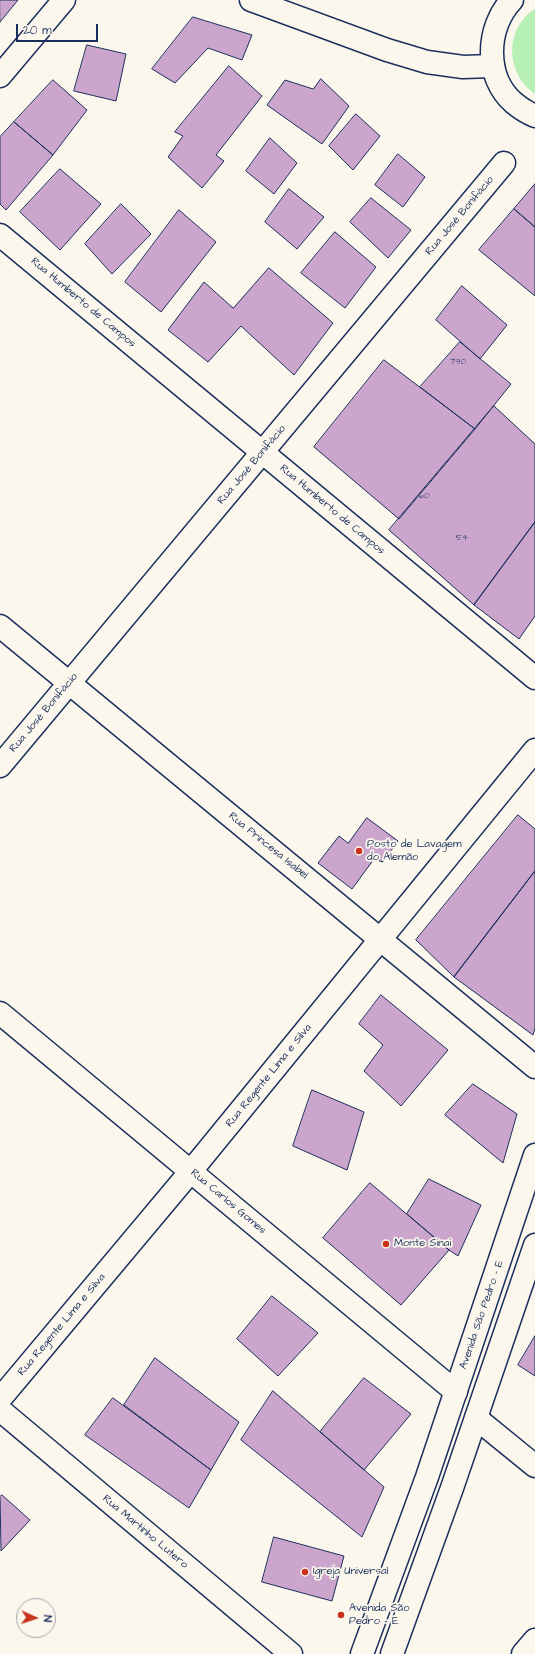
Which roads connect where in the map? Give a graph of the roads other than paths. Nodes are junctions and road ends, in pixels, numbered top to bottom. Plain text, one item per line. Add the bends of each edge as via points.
1 (64, 0) edge
2 (251, 0) edge
3 (507, 3) edge
4 (492, 66) junction
5 (0, 76) edge
6 (535, 116) edge
7 (504, 163) dead end
8 (0, 235) edge
9 (262, 452) junction
10 (0, 626) edge
11 (535, 678) edge
12 (69, 684) junction
13 (535, 750) edge
14 (0, 766) edge
15 (381, 938) junction
16 (0, 1013) edge
17 (535, 1067) edge
18 (535, 1156) edge
19 (191, 1171) junction
20 (535, 1245) edge
21 (456, 1392) junction
22 (0, 1400) edge
23 (0, 1410) edge
24 (476, 1418) junction
25 (535, 1466) edge
26 (535, 1640) edge
27 (291, 1654) edge
28 (362, 1654) edge
29 (392, 1654) edge
30 (523, 1654) edge

1 - 5 street
2 - 4 street via 427,62 464,67
3 - 4 street via 492,37
4 - 6 street via 500,86 514,103
7 - 9 street, Rua José Bonifácio
8 - 9 street, Rua Humberto de Campos
9 - 11 street, Rua Humberto de Campos
9 - 12 street, Rua José Bonifácio
10 - 12 street, Rua Princesa Isabel
12 - 14 street, Rua José Bonifácio
12 - 15 street, Rua Princesa Isabel
13 - 15 street, Rua Regente Lima e Silva
15 - 17 street, Rua Princesa Isabel
15 - 19 street, Rua Regente Lima e Silva
16 - 19 street, Rua Carlos Gomes
18 - 21 street, Avenida São Pedro - E
19 - 21 street, Rua Carlos Gomes
19 - 22 street, Rua Regente Lima e Silva
20 - 24 street
21 - 28 street, Avenida São Pedro - E
23 - 27 street, Rua Martinho Lutero
24 - 25 street
24 - 29 street
26 - 30 street

